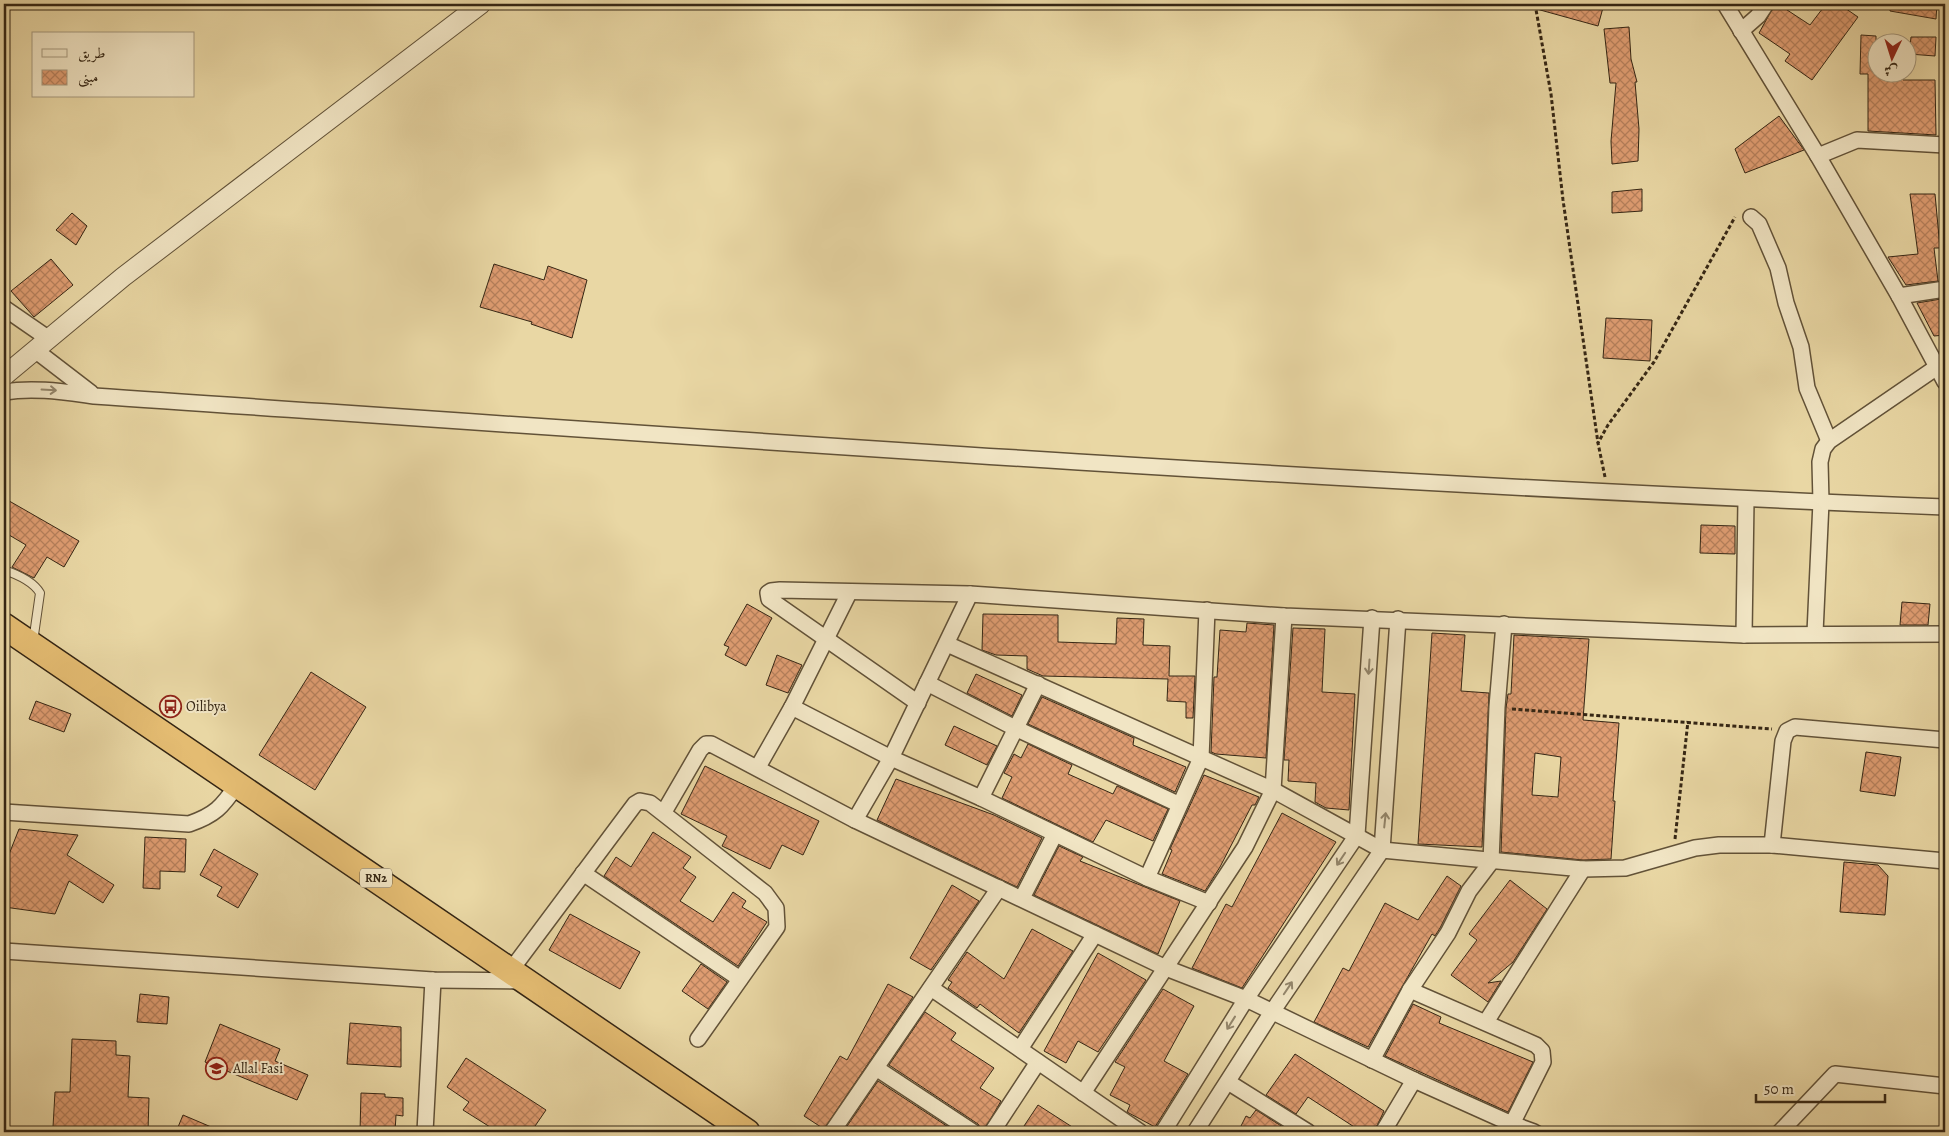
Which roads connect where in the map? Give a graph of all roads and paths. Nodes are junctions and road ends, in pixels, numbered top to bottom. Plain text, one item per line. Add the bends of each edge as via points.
1 (481, 4) edge
2 (1535, 4) edge
3 (1725, 4) edge
4 (1766, 4) edge
5 (1741, 31) junction
6 (1945, 145) edge
7 (1818, 156) junction
8 (1751, 217) joint
9 (1945, 289) edge
10 (1899, 296) junction
11 (4, 308) edge
12 (42, 345) junction
13 (1937, 367) junction
14 (4, 376) edge
15 (1945, 382) edge
16 (4, 392) edge
17 (94, 396) junction
18 (1829, 441) junction
19 (1598, 443) junction
20 (1607, 491) junction
21 (1746, 500) junction
22 (1821, 502) junction
23 (1945, 507) edge
24 (4, 570) edge
25 (849, 592) junction
26 (970, 594) junction
27 (1207, 610) junction
28 (1284, 616) junction
29 (1372, 618) junction
30 (1398, 620) junction
31 (1504, 624) junction
32 (4, 626) edge
33 (1815, 633) junction
34 (1945, 634) edge
35 (1744, 635) junction
36 (827, 637) junction
37 (32, 644) junction
38 (947, 644) junction
39 (927, 683) junction
40 (1038, 684) junction
41 (918, 702) junction
42 (792, 707) junction
43 (1497, 708) junction
44 (1688, 721) junction
45 (1015, 728) junction
46 (1788, 731) junction
47 (1945, 740) edge
48 (891, 758) junction
49 (1200, 758) junction
50 (758, 767) junction
51 (237, 785) junction
52 (1273, 790) junction
53 (981, 798) junction
54 (1178, 804) junction
55 (4, 812) edge
56 (664, 812) junction
57 (855, 820) junction
58 (1055, 834) junction
59 (1357, 835) junction
60 (1772, 845) junction
61 (1382, 850) junction
62 (1674, 855) junction
63 (1491, 862) junction
64 (1945, 862) edge
65 (1583, 868) junction
66 (583, 873) junction
67 (1147, 878) junction
68 (999, 888) junction
69 (1022, 898) junction
70 (1209, 903) junction
71 (1095, 934) junction
72 (4, 951) edge
73 (1166, 968) junction
74 (520, 976) junction
75 (740, 979) junction
76 (433, 980) junction
77 (931, 988) junction
78 (1410, 990) junction
79 (1246, 999) junction
80 (1272, 1012) junction
81 (1486, 1022) junction
82 (698, 1038) dead end
83 (1020, 1049) junction
84 (1372, 1060) junction
85 (1038, 1062) junction
86 (876, 1068) junction
87 (1414, 1080) junction
88 (1228, 1082) junction
89 (1945, 1086) edge
90 (1083, 1093) junction
91 (1512, 1124) junction
92 (425, 1132) edge
93 (747, 1132) edge
94 (832, 1132) edge
95 (974, 1132) edge
96 (992, 1132) edge
97 (1140, 1132) edge
98 (1163, 1132) edge
99 (1195, 1132) edge
100 (1308, 1132) edge
101 (1383, 1132) edge
102 (1534, 1132) edge
103 (1780, 1132) edge

1 - 12 street via 124,277
2 - 19 path via 1551,94
3 - 5 street
4 - 5 street
5 - 7 street
6 - 7 street via 1857,140
7 - 10 street
8 - 18 street via 1759,224 1778,268 1801,347 1807,388
8 - 19 path via 1736,214 1654,362
9 - 10 street
10 - 13 street
11 - 12 street
12 - 14 street
12 - 17 street
13 - 15 street
13 - 18 street
16 -> 17 street via 42,390
17 - 20 street via 826,446
18 - 22 street via 1820,462
19 - 20 path
20 - 21 street
21 - 22 street
21 - 35 street
22 - 23 street
22 - 33 street
24 - 37 lane via 36,587 40,593
25 - 26 street
25 - 36 street
25 - 36 street via 771,590 768,594 769,599
26 - 27 street
26 - 38 street
27 - 28 street
27 - 49 street
28 - 29 street
28 - 52 street
29 - 30 street
29 -> 59 street
30 - 31 street
61 -> 30 street
31 - 35 street
31 - 43 street
32 - 37 highway, RN2
33 - 34 street
33 - 35 street
36 - 41 street
36 - 42 street
37 - 51 highway, RN2
38 - 39 street
38 - 40 street
39 - 41 street
39 - 45 street
40 - 45 street
40 - 49 street
41 - 48 street
42 - 48 street
42 - 50 street
43 - 44 path
43 - 63 street
44 - 46 path
44 - 62 path
45 - 53 street
45 - 54 street
46 - 47 street via 1795,728
46 - 60 street via 1784,741
48 - 53 street
48 - 57 street
49 - 52 street
49 - 54 street
50 - 56 street via 706,744
50 - 57 street
51 - 55 street via 210,817 189,824
51 - 74 highway, RN2
52 - 59 street
52 - 70 street via 1244,848
53 - 58 street
54 - 67 street
56 - 66 street via 650,803 640,801 635,804
56 - 75 street via 765,893 776,908 777,927
57 - 68 street
58 - 67 street
58 - 69 street
59 - 61 street
59 -> 79 street
60 - 62 street via 1719,845
60 - 64 street
61 - 63 street
80 -> 61 street
62 - 65 street via 1626,868
63 - 65 street
63 - 78 street via 1469,891 1448,933
65 - 81 street
66 - 74 street
66 - 75 street
67 - 70 street
68 - 69 street
68 - 77 street
69 - 71 street
70 - 73 street
71 - 73 street
71 - 83 street
72 - 76 street
73 - 79 street
73 - 90 street
74 - 76 street
74 - 93 highway, RN2
75 - 82 street
76 - 92 street
77 - 83 street
77 - 86 street
78 - 81 street
78 - 84 street
79 - 80 street
79 -> 98 street
80 - 84 street
80 - 88 street
81 - 91 street via 1536,1045 1544,1056
83 - 85 street
84 - 87 street
85 - 90 street
85 - 96 street
86 - 94 street
86 - 95 street
87 - 91 street
87 - 101 street
88 - 99 street
88 - 100 street
89 - 103 street via 1835,1074
90 - 97 street
91 - 102 street

